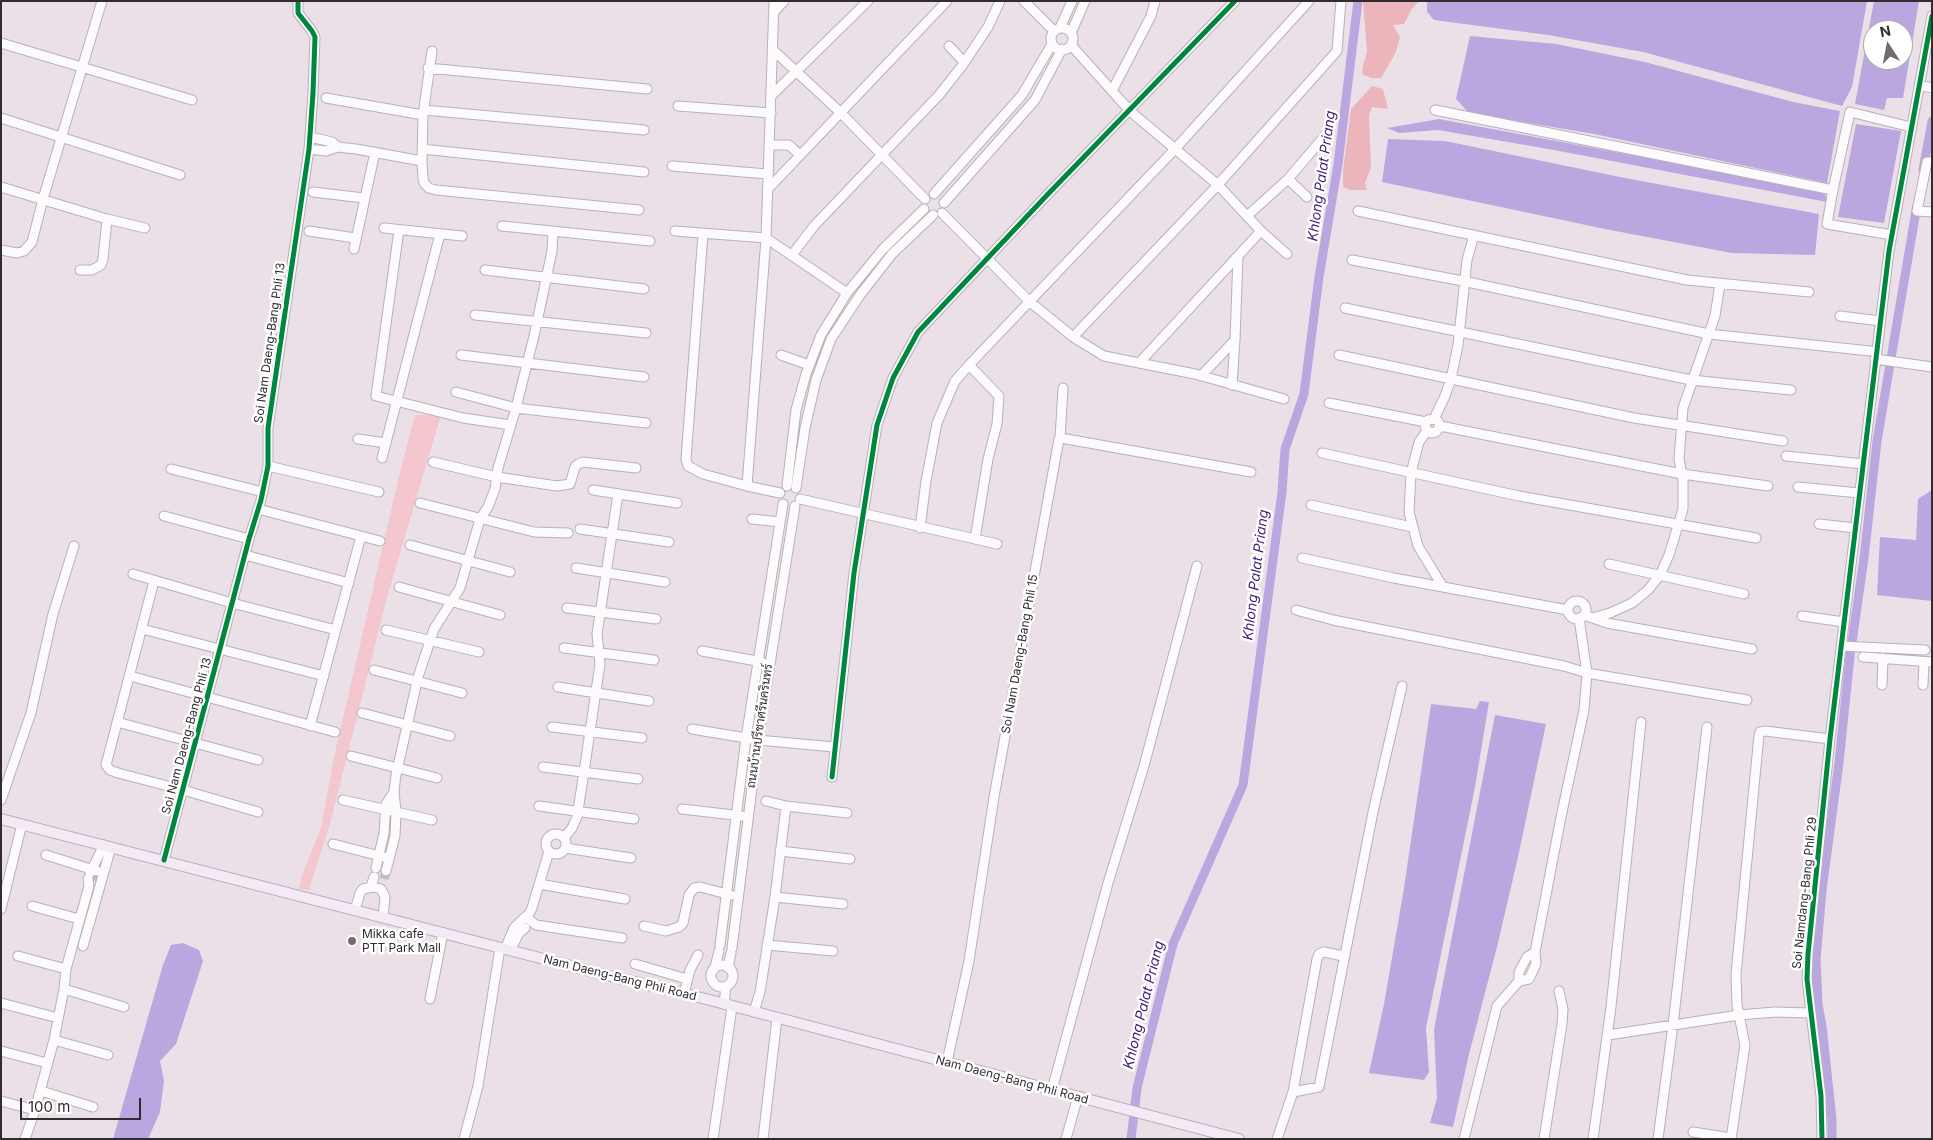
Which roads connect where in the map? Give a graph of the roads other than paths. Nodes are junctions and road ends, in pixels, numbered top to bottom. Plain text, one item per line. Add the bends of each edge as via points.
1 (102, 1) edge
2 (298, 1) edge
3 (774, 1) edge
4 (784, 1) edge
5 (868, 1) edge
6 (947, 1) edge
7 (1000, 1) edge
8 (1024, 1) edge
9 (1072, 1) edge
10 (1085, 1) edge
11 (1155, 1) edge
12 (1235, 1) edge
13 (1309, 1) edge
14 (1341, 1) edge
15 (774, 12) junction
16 (1932, 16) edge
17 (1057, 30) junction
18 (1071, 33) junction
19 (1, 43) edge
20 (1052, 44) junction
21 (949, 46) dead end
22 (1066, 47) junction
23 (773, 50) junction
24 (432, 51) dead end
25 (964, 62) junction
26 (81, 67) junction
27 (428, 68) junction
28 (797, 73) junction
29 (1925, 86) edge
30 (647, 90) dead end
31 (1112, 91) junction
32 (772, 95) junction
33 (326, 98) dead end
34 (192, 100) dead end
35 (678, 106) dead end
36 (1435, 110) dead end
37 (1130, 111) junction
38 (423, 112) junction
39 (840, 112) junction
40 (770, 113) junction
41 (1, 118) edge
42 (1911, 127) junction
43 (644, 130) dead end
44 (1328, 131) dead end
45 (62, 136) junction
46 (310, 136) junction
47 (769, 145) junction
48 (338, 148) junction
49 (308, 149) junction
50 (422, 149) junction
51 (1175, 149) junction
52 (375, 152) junction
53 (800, 155) junction
54 (882, 156) junction
55 (422, 161) junction
56 (1932, 162) edge
57 (672, 166) dead end
58 (644, 172) dead end
59 (767, 174) junction
60 (180, 175) dead end
61 (1288, 179) junction
62 (1218, 185) junction
63 (1, 187) edge
64 (768, 190) junction
65 (1833, 190) junction
66 (313, 192) dead end
67 (934, 194) junction
68 (1307, 197) dead end
69 (364, 198) junction
70 (43, 199) junction
71 (925, 199) junction
72 (944, 203) junction
73 (924, 209) junction
74 (639, 210) dead end
75 (1358, 211) dead end
76 (1932, 212) edge
77 (937, 214) junction
78 (1247, 216) junction
79 (107, 219) junction
80 (502, 226) dead end
81 (145, 228) dead end
82 (384, 228) dead end
83 (309, 230) dead end
84 (399, 230) junction
85 (553, 231) junction
86 (675, 231) dead end
87 (1261, 231) junction
88 (440, 234) junction
89 (703, 234) junction
90 (1474, 235) junction
91 (1892, 235) junction
92 (462, 236) dead end
93 (355, 238) junction
94 (766, 238) junction
95 (650, 241) dead end
96 (354, 248) dead end
97 (1, 250) edge
98 (1287, 254) dead end
99 (792, 255) junction
100 (1238, 256) junction
101 (988, 258) junction
102 (1352, 260) dead end
103 (80, 270) dead end
104 (485, 270) dead end
105 (546, 278) junction
106 (1463, 281) junction
107 (1720, 284) junction
108 (644, 289) dead end
109 (1809, 292) dead end
110 (847, 293) junction
111 (1029, 301) junction
112 (1345, 308) dead end
113 (475, 315) dead end
114 (1840, 316) dead end
115 (537, 321) junction
116 (1880, 321) junction
117 (1459, 331) junction
118 (646, 333) dead end
119 (1709, 334) junction
120 (1073, 338) junction
121 (1235, 340) junction
122 (461, 355) dead end
123 (1339, 355) dead end
124 (1873, 355) junction
125 (781, 356) dead end
126 (1140, 362) junction
127 (527, 363) junction
128 (809, 364) junction
129 (969, 365) junction
130 (1932, 367) edge
131 (1201, 376) junction
132 (644, 378) dead end
133 (1451, 379) junction
134 (1691, 380) junction
135 (1232, 385) junction
136 (1063, 388) dead end
137 (1791, 390) dead end
138 (456, 392) dead end
139 (1284, 399) dead end
140 (397, 401) junction
141 (1330, 403) dead end
142 (516, 408) junction
143 (646, 423) dead end
144 (1432, 424) junction
145 (511, 425) junction
146 (1681, 426) junction
147 (1060, 438) junction
148 (358, 439) dead end
149 (1783, 441) dead end
150 (386, 443) junction
151 (1322, 453) dead end
152 (1786, 456) dead end
153 (382, 458) dead end
154 (434, 462) dead end
155 (1863, 464) junction
156 (268, 466) junction
157 (636, 468) dead end
158 (170, 469) dead end
159 (1252, 472) dead end
160 (1411, 473) junction
161 (1682, 474) junction
162 (497, 477) junction
163 (747, 486) junction
164 (1768, 486) dead end
165 (792, 487) junction
166 (1798, 487) dead end
167 (593, 490) dead end
168 (263, 492) junction
169 (379, 492) dead end
170 (780, 493) junction
171 (1859, 493) junction
172 (618, 494) junction
173 (420, 503) dead end
174 (797, 503) junction
175 (678, 504) dead end
176 (783, 504) junction
177 (1311, 505) dead end
178 (258, 509) junction
179 (863, 514) junction
180 (164, 516) dead end
181 (480, 519) junction
182 (752, 519) dead end
183 (780, 522) junction
184 (1819, 524) dead end
185 (1679, 526) junction
186 (1412, 527) junction
187 (920, 528) junction
188 (1855, 528) junction
189 (580, 529) dead end
190 (568, 533) dead end
191 (612, 533) junction
192 (362, 536) junction
193 (1756, 538) dead end
194 (249, 539) junction
195 (975, 539) junction
196 (380, 541) dead end
197 (669, 542) dead end
198 (997, 544) dead end
199 (410, 545) dead end
200 (74, 546) dead end
201 (245, 555) junction
202 (1302, 558) dead end
203 (468, 559) junction
204 (1609, 564) dead end
205 (1197, 566) dead end
206 (576, 568) dead end
207 (510, 572) dead end
208 (133, 574) dead end
209 (607, 574) junction
210 (1660, 575) junction
211 (154, 581) junction
212 (665, 582) dead end
213 (349, 583) junction
214 (399, 587) dead end
215 (1442, 587) junction
216 (1744, 594) dead end
217 (451, 601) junction
218 (232, 603) junction
219 (567, 608) dead end
220 (1296, 610) dead end
221 (1568, 610) junction
222 (600, 613) junction
223 (500, 615) dead end
224 (1802, 616) dead end
225 (1585, 617) junction
226 (656, 619) dead end
227 (1844, 622) junction
228 (142, 629) junction
229 (336, 630) junction
230 (386, 630) dead end
231 (430, 639) junction
232 (1841, 646) junction
233 (564, 648) dead end
234 (1752, 649) dead end
235 (220, 650) junction
236 (1924, 650) dead end
237 (702, 651) dead end
238 (479, 652) dead end
239 (600, 653) junction
240 (1863, 657) dead end
241 (1883, 658) junction
242 (654, 660) dead end
243 (758, 661) junction
244 (1928, 662) edge
245 (769, 663) junction
246 (374, 670) dead end
247 (1587, 673) junction
248 (130, 676) junction
249 (324, 676) junction
250 (417, 682) junction
251 (1882, 685) dead end
252 (1923, 685) dead end
253 (1402, 686) dead end
254 (558, 687) dead end
255 (596, 692) junction
256 (462, 693) dead end
257 (208, 697) junction
258 (1747, 700) dead end
259 (649, 701) dead end
260 (362, 713) dead end
261 (117, 722) junction
262 (1641, 722) dead end
263 (408, 724) junction
264 (310, 726) junction
265 (552, 727) dead end
266 (1706, 727) dead end
267 (692, 729) dead end
268 (335, 732) dead end
269 (590, 732) junction
270 (450, 736) dead end
271 (642, 738) dead end
272 (746, 738) junction
273 (1830, 739) junction
274 (758, 740) junction
275 (196, 743) junction
276 (834, 747) junction
277 (350, 756) dead end
278 (258, 760) dead end
279 (543, 766) dead end
280 (397, 768) junction
281 (584, 772) junction
282 (832, 777) dead end
283 (437, 778) dead end
284 (638, 779) dead end
285 (183, 790) junction
286 (394, 791) junction
287 (1, 800) edge
288 (343, 800) dead end
289 (766, 801) dead end
290 (539, 806) dead end
291 (786, 806) junction
292 (682, 809) dead end
293 (386, 810) junction
294 (578, 811) junction
295 (258, 812) dead end
296 (396, 812) junction
297 (848, 813) dead end
298 (737, 815) junction
299 (748, 817) junction
300 (1, 819) edge
301 (634, 819) dead end
302 (432, 820) dead end
303 (22, 824) junction
304 (565, 843) junction
305 (334, 844) dead end
306 (107, 846) junction
307 (549, 851) junction
308 (780, 851) junction
309 (46, 855) dead end
310 (378, 855) junction
311 (631, 858) dead end
312 (390, 859) junction
313 (850, 859) dead end
314 (164, 860) junction
315 (93, 874) junction
316 (539, 884) junction
317 (371, 887) junction
318 (381, 890) junction
319 (725, 894) junction
320 (737, 896) junction
321 (775, 897) junction
322 (625, 899) dead end
323 (843, 904) dead end
324 (32, 906) dead end
325 (1, 909) edge
326 (356, 910) junction
327 (383, 917) junction
328 (79, 919) junction
329 (526, 923) junction
330 (644, 926) dead end
331 (444, 933) junction
332 (622, 938) dead end
333 (766, 945) junction
334 (83, 946) dead end
335 (505, 949) junction
336 (833, 951) dead end
337 (698, 955) dead end
338 (18, 956) dead end
339 (1343, 956) junction
340 (635, 964) dead end
341 (715, 968) junction
342 (728, 968) junction
343 (66, 969) junction
344 (687, 979) junction
345 (713, 983) junction
346 (726, 986) junction
347 (64, 989) junction
348 (1559, 991) dead end
349 (684, 994) junction
350 (430, 999) dead end
351 (710, 1000) junction
352 (1, 1003) edge
353 (728, 1005) junction
354 (124, 1007) dead end
355 (754, 1012) junction
356 (1810, 1013) junction
357 (1739, 1015) junction
358 (58, 1018) junction
359 (777, 1018) junction
360 (1673, 1024) junction
361 (1608, 1035) junction
362 (54, 1040) junction
363 (1, 1051) edge
364 (108, 1055) dead end
365 (946, 1062) junction
366 (47, 1063) junction
367 (1052, 1090) junction
368 (41, 1091) junction
369 (1293, 1092) junction
370 (1078, 1096) junction
371 (1, 1101) edge
372 (93, 1107) dead end
373 (35, 1110) junction
374 (1692, 1132) dead end
375 (1731, 1138) edge
376 (25, 1139) edge
377 (464, 1139) edge
378 (713, 1139) edge
379 (763, 1139) edge
380 (1066, 1139) edge
381 (1239, 1139) edge
382 (1277, 1139) edge
383 (1464, 1139) edge
384 (1544, 1139) edge
385 (1594, 1139) edge
386 (1658, 1139) edge
387 (1822, 1139) edge

1 - 26 street
2 - 46 street, Soi Nam Daeng-Bang Phli 13 via 298,13 315,37
3 - 15 street
4 - 15 street
5 - 28 street
6 - 39 street
7 - 25 street via 988,27
8 - 17 street
9 - 17 street
10 - 18 street
11 - 31 street via 1151,16
12 - 37 street
13 - 51 street
14 - 62 street via 1337,51
15 - 23 street
16 - 29 street, Soi Namdang-Bang Phli 29
17 - 18 street via 1067,29
17 - 20 street via 1051,38
18 - 22 street via 1073,38
19 - 26 street
20 - 22 street via 1058,49
20 - 67 street via 1022,95
21 - 25 street
22 - 31 street
22 - 72 street via 1035,100
23 - 28 street
23 - 32 street
24 - 27 street
25 - 54 street
26 - 34 street
26 - 45 street
27 - 30 street
27 - 38 street
28 - 32 street
28 - 39 street
29 - 42 street, Soi Namdang-Bang Phli 29
31 - 37 street
32 - 40 street
33 - 38 street
35 - 40 street
36 - 65 street
37 - 51 street
37 - 101 street
38 - 43 street
38 - 50 street
39 - 53 street
39 - 54 street
40 - 47 street
41 - 45 street
42 - 65 street via 1850,112
42 - 91 street, Soi Namdang-Bang Phli 29
44 - 61 street
45 - 60 street
45 - 70 street
46 - 48 street via 332,142
46 - 49 street, Soi Nam Daeng-Bang Phli 13
47 - 53 street via 789,145
47 - 59 street
48 - 49 street via 326,151
48 - 52 street
49 - 156 street, Soi Nam Daeng-Bang Phli 13 via 268,428
50 - 55 street
50 - 58 street
51 - 62 street
51 - 111 street
52 - 55 street
52 - 69 street
53 - 64 street
54 - 71 street
54 - 99 street via 814,226
55 - 74 street via 424,183 436,190
56 - 76 street via 1927,162 1917,211
57 - 59 street
59 - 64 street
61 - 68 street
61 - 78 street
62 - 78 street
62 - 120 street
63 - 70 street
64 - 94 street
65 - 91 street via 1826,224
66 - 69 street
67 - 71 street
67 - 72 street
69 - 93 street
70 - 79 street
70 - 97 street via 29,247 17,253
71 - 73 street
72 - 77 street
73 - 77 street via 928,214
73 - 110 street, ถนนบ้านปรีชาศรีนครินทร์ via 883,250
75 - 90 street
77 - 101 street
77 - 165 street, ถนนบ้านปรีชาศรีนครินทร์ via 892,254 860,294 831,339 816,380
78 - 87 street
79 - 81 street
79 - 103 street via 100,265 92,270
80 - 85 street
82 - 84 street
83 - 93 street
84 - 88 street
84 - 140 street via 376,396
85 - 95 street
85 - 105 street
86 - 89 street
87 - 98 street
87 - 100 street
88 - 92 street
88 - 140 street
89 - 94 street
89 - 163 street via 686,459 688,466 703,474
90 - 106 street
90 - 107 street via 1687,280
91 - 116 street, Soi Namdang-Bang Phli 29
93 - 96 street
94 - 99 street
94 - 163 street
99 - 110 street
100 - 121 street
100 - 126 street
101 - 111 street
101 - 179 street via 918,332 893,378 877,425
102 - 106 street
104 - 105 street
105 - 108 street
105 - 115 street
106 - 117 street
106 - 119 street
107 - 109 street
107 - 119 street
110 - 128 street, ถนนบ้านปรีชาศรีนครินทร์ via 821,335
111 - 120 street
111 - 129 street
112 - 117 street
113 - 115 street
114 - 116 street
115 - 118 street
115 - 127 street
116 - 124 street, Soi Namdang-Bang Phli 29
117 - 133 street
117 - 134 street
119 - 124 street
119 - 134 street
120 - 126 street via 1104,356
121 - 131 street
121 - 135 street
122 - 127 street
123 - 133 street
124 - 130 street
124 - 155 street, Soi Namdang-Bang Phli 29
125 - 128 street
126 - 131 street
127 - 132 street
127 - 142 street
128 - 165 street, ถนนบ้านปรีชาศรีนครินทร์ via 796,410
129 - 187 street via 955,381 937,423
129 - 195 street via 999,396 997,424
131 - 135 street
133 - 144 street
133 - 146 street
134 - 137 street
134 - 146 street via 1682,408
135 - 139 street
136 - 147 street, Soi Nam Daeng-Bang Phli 15
138 - 142 street
140 - 145 street via 463,418
140 - 150 street
141 - 144 street
142 - 143 street
142 - 145 street
144 - 160 street via 1419,442
144 - 161 street
145 - 162 street
146 - 149 street
146 - 161 street via 1679,459
147 - 159 street
147 - 365 street, Soi Nam Daeng-Bang Phli 15 via 994,797 969,961
148 - 150 street
150 - 153 street
151 - 160 street
152 - 155 street
154 - 162 street
155 - 171 street, Soi Namdang-Bang Phli 29
156 - 168 street, Soi Nam Daeng-Bang Phli 13
156 - 169 street
157 - 162 street via 583,462 575,467 570,484 557,486
158 - 168 street
160 - 185 street
160 - 186 street via 1409,512
161 - 164 street
161 - 185 street via 1683,510
162 - 181 street via 488,507
163 - 170 street
165 - 170 street
165 - 174 street, ถนนบ้านปรีชาศรีนครินทร์ via 800,494
166 - 171 street
167 - 172 street
168 - 178 street, Soi Nam Daeng-Bang Phli 13
170 - 176 street, ถนนบ้านปรีชาศรีนครินทร์
171 - 188 street, Soi Namdang-Bang Phli 29
172 - 175 street
172 - 191 street
173 - 181 street
174 - 176 street via 788,507
174 - 179 street
174 - 245 street, ถนนบ้านปรีชาศรีนครินทร์
176 - 183 street, ถนนบ้านปรีชาศรีนครินทร์
177 - 186 street
178 - 192 street
178 - 194 street, Soi Nam Daeng-Bang Phli 13
179 - 187 street
179 - 276 street
180 - 194 street
181 - 190 street via 540,534
181 - 203 street
182 - 183 street
183 - 243 street, ถนนบ้านปรีชาศรีนครินทร์
184 - 188 street
185 - 193 street
185 - 210 street
186 - 215 street via 1418,546
187 - 195 street
188 - 227 street, Soi Namdang-Bang Phli 29
189 - 191 street
191 - 197 street
191 - 209 street
192 - 196 street
192 - 213 street
194 - 201 street, Soi Nam Daeng-Bang Phli 13
195 - 198 street
199 - 203 street
200 - 287 street via 53,614 31,713
201 - 213 street
201 - 218 street, Soi Nam Daeng-Bang Phli 13
202 - 215 street
203 - 207 street
203 - 217 street via 460,588
204 - 210 street
205 - 367 street
206 - 209 street
208 - 211 street
209 - 212 street
209 - 222 street
210 - 216 street
210 - 225 street via 1632,603 1610,613
211 - 218 street
211 - 228 street
213 - 229 street
214 - 217 street
215 - 221 street
217 - 223 street
217 - 231 street
218 - 229 street
218 - 235 street, Soi Nam Daeng-Bang Phli 13
219 - 222 street
220 - 247 street
221 - 225 street via 1572,617
221 - 225 street via 1572,602 1580,602 1585,606
222 - 226 street
222 - 239 street via 596,640
224 - 227 street
225 - 234 street via 1607,624
225 - 247 street
227 - 232 street, Soi Namdang-Bang Phli 29
228 - 235 street
228 - 248 street
229 - 249 street
230 - 231 street
231 - 238 street
231 - 250 street
232 - 236 street
232 - 273 street, Soi Namdang-Bang Phli 29
233 - 239 street
235 - 249 street
235 - 257 street, Soi Nam Daeng-Bang Phli 13
237 - 243 street
239 - 242 street
239 - 255 street
240 - 241 street
241 - 244 street
241 - 251 street
243 - 245 street
243 - 272 street, ถนนบ้านปรีชาศรีนครินทร์
244 - 252 street
245 - 274 street, ถนนบ้านปรีชาศรีนครินทร์
246 - 250 street
247 - 258 street
247 - 383 street via 1584,710 1534,952 1527,957 1519,981 1497,1006
248 - 257 street
248 - 261 street
249 - 264 street
250 - 256 street
250 - 263 street
253 - 339 street
254 - 255 street
255 - 259 street
255 - 269 street
257 - 264 street
257 - 275 street, Soi Nam Daeng-Bang Phli 13
260 - 263 street
261 - 275 street
261 - 285 street via 106,759 110,770
262 - 361 street
263 - 270 street
263 - 280 street
264 - 268 street
265 - 269 street
266 - 360 street
267 - 272 street
269 - 271 street
269 - 281 street
272 - 274 street
272 - 298 street, ถนนบ้านปรีชาศรีนครินทร์
273 - 356 street, Soi Namdang-Bang Phli 29 via 1808,954
273 - 357 street via 1764,731 1759,735 1736,974
274 - 276 street
274 - 299 street, ถนนบ้านปรีชาศรีนครินทร์
275 - 278 street
275 - 285 street, Soi Nam Daeng-Bang Phli 13
276 - 282 street
277 - 280 street
279 - 281 street
280 - 283 street
280 - 286 street
281 - 284 street
281 - 294 street
285 - 295 street
285 - 314 street, Soi Nam Daeng-Bang Phli 13
286 - 293 street
286 - 296 street
288 - 293 street
289 - 291 street
290 - 294 street
291 - 297 street
291 - 308 street
292 - 298 street
293 - 296 street
293 - 310 street
294 - 301 street
294 - 304 street
296 - 302 street
296 - 312 street
298 - 299 street
298 - 319 street, ถนนบ้านปรีชาศรีนครินทร์
299 - 320 street, ถนนบ้านปรีชาศรีนครินทร์
300 - 303 main road, Nam Daeng-Bang Phli Road
303 - 306 main road, Nam Daeng-Bang Phli Road
303 - 325 street
304 - 307 street via 558,854
304 - 307 street via 561,835 551,834 546,842
304 - 311 street
305 - 310 street
306 - 314 main road, Nam Daeng-Bang Phli Road
306 - 315 street
306 - 334 street
307 - 316 street
308 - 313 street
308 - 321 street
309 - 315 street
310 - 312 street
310 - 317 street
312 - 318 street
314 - 326 main road, Nam Daeng-Bang Phli Road
315 - 328 street
316 - 322 street
316 - 329 street via 532,908 534,915
317 - 318 street
317 - 326 street via 360,893
318 - 327 street via 386,903
319 - 320 street
319 - 330 street via 694,888 690,891 683,923 679,927 666,931
319 - 341 street, ถนนบ้านปรีชาศรีนครินทร์
320 - 342 street, ถนนบ้านปรีชาศรีนครินทร์
321 - 323 street
321 - 333 street
324 - 328 street
326 - 327 main road, Nam Daeng-Bang Phli Road
327 - 331 main road, Nam Daeng-Bang Phli Road
328 - 343 street
329 - 332 street
329 - 335 street via 514,928
331 - 335 main road, Nam Daeng-Bang Phli Road
331 - 350 street
333 - 336 street
333 - 355 street
335 - 349 main road, Nam Daeng-Bang Phli Road
335 - 377 street via 478,1086
337 - 344 street
338 - 343 street
339 - 369 street via 1319,1087
339 - 369 street via 1324,952 1317,959
340 - 344 street
341 - 342 street via 722,965
341 - 345 street via 711,973
342 - 346 street via 732,978
343 - 347 street
344 - 349 street
345 - 346 street
345 - 351 street
346 - 353 street
347 - 354 street
347 - 358 street
348 - 384 street via 1562,1024
349 - 351 main road, Nam Daeng-Bang Phli Road
351 - 353 main road, Nam Daeng-Bang Phli Road
352 - 358 street
353 - 355 main road, Nam Daeng-Bang Phli Road
353 - 378 street
355 - 359 main road, Nam Daeng-Bang Phli Road
356 - 357 street
356 - 387 street, Soi Namdang-Bang Phli 29 via 1822,1096
357 - 360 street
357 - 375 street via 1745,1044
358 - 362 street
359 - 365 main road, Nam Daeng-Bang Phli Road
359 - 379 street
360 - 361 street
360 - 386 street
361 - 385 street
362 - 364 street
362 - 366 street
363 - 366 street
365 - 367 main road, Nam Daeng-Bang Phli Road
366 - 368 street
367 - 370 main road, Nam Daeng-Bang Phli Road
368 - 372 street
368 - 373 street
369 - 382 street
370 - 380 street
370 - 381 main road, Nam Daeng-Bang Phli Road
371 - 373 street
373 - 376 street
374 - 375 street

